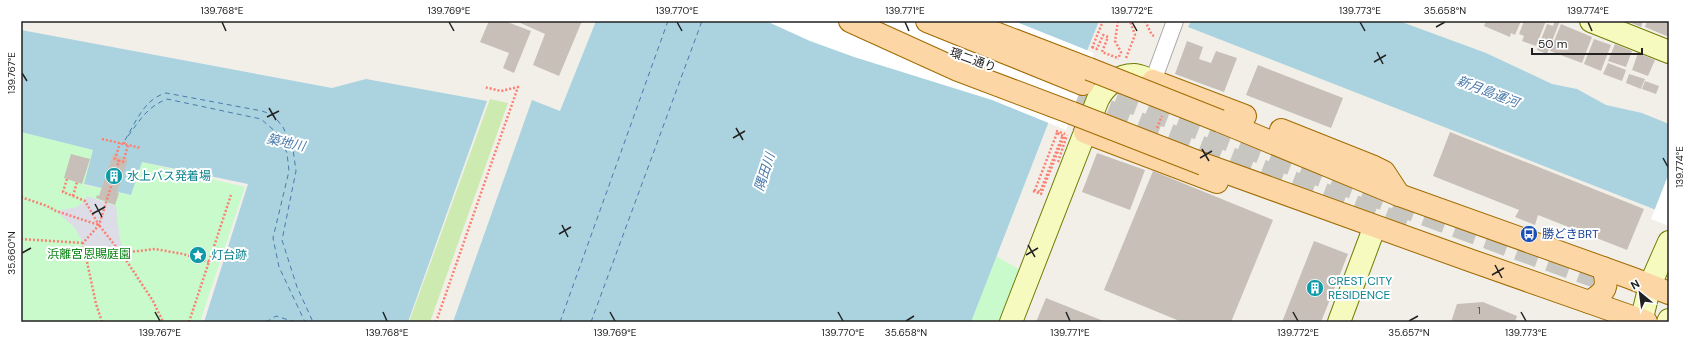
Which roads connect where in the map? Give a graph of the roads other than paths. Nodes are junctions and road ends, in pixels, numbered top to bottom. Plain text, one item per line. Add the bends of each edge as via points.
1 (850, 21) edge
2 (869, 21) edge
3 (926, 21) edge
4 (964, 21) edge
5 (1175, 21) edge
6 (1596, 22) edge
7 (1669, 52) edge
8 (1153, 81) junction
9 (1085, 132) junction
10 (1398, 195) junction
11 (1373, 231) junction
12 (1669, 242) edge
13 (1472, 261) junction
14 (1603, 268) junction
15 (1660, 289) edge
16 (1589, 302) junction
17 (1643, 321) edge
18 (1011, 322) edge
19 (1339, 322) edge

1 - 13 main road, bridge via 958,70 1203,164
2 - 3 main road, 環二通り via 1080,92
4 - 10 main road, bridge via 1220,121
5 - 8 street
6 - 7 street
8 - 9 street via 1136,75 1125,76 1112,82 1098,99
8 - 10 main road via 1374,167 1384,172
9 - 11 main road via 1225,185
9 - 18 street
10 - 14 main road
11 - 13 main road via 1426,251 1457,260
11 - 19 street
12 - 15 street
13 - 16 main road
14 - 15 main road
14 - 16 main road via 1606,284 1604,290
15 - 17 street
16 - 17 main road

